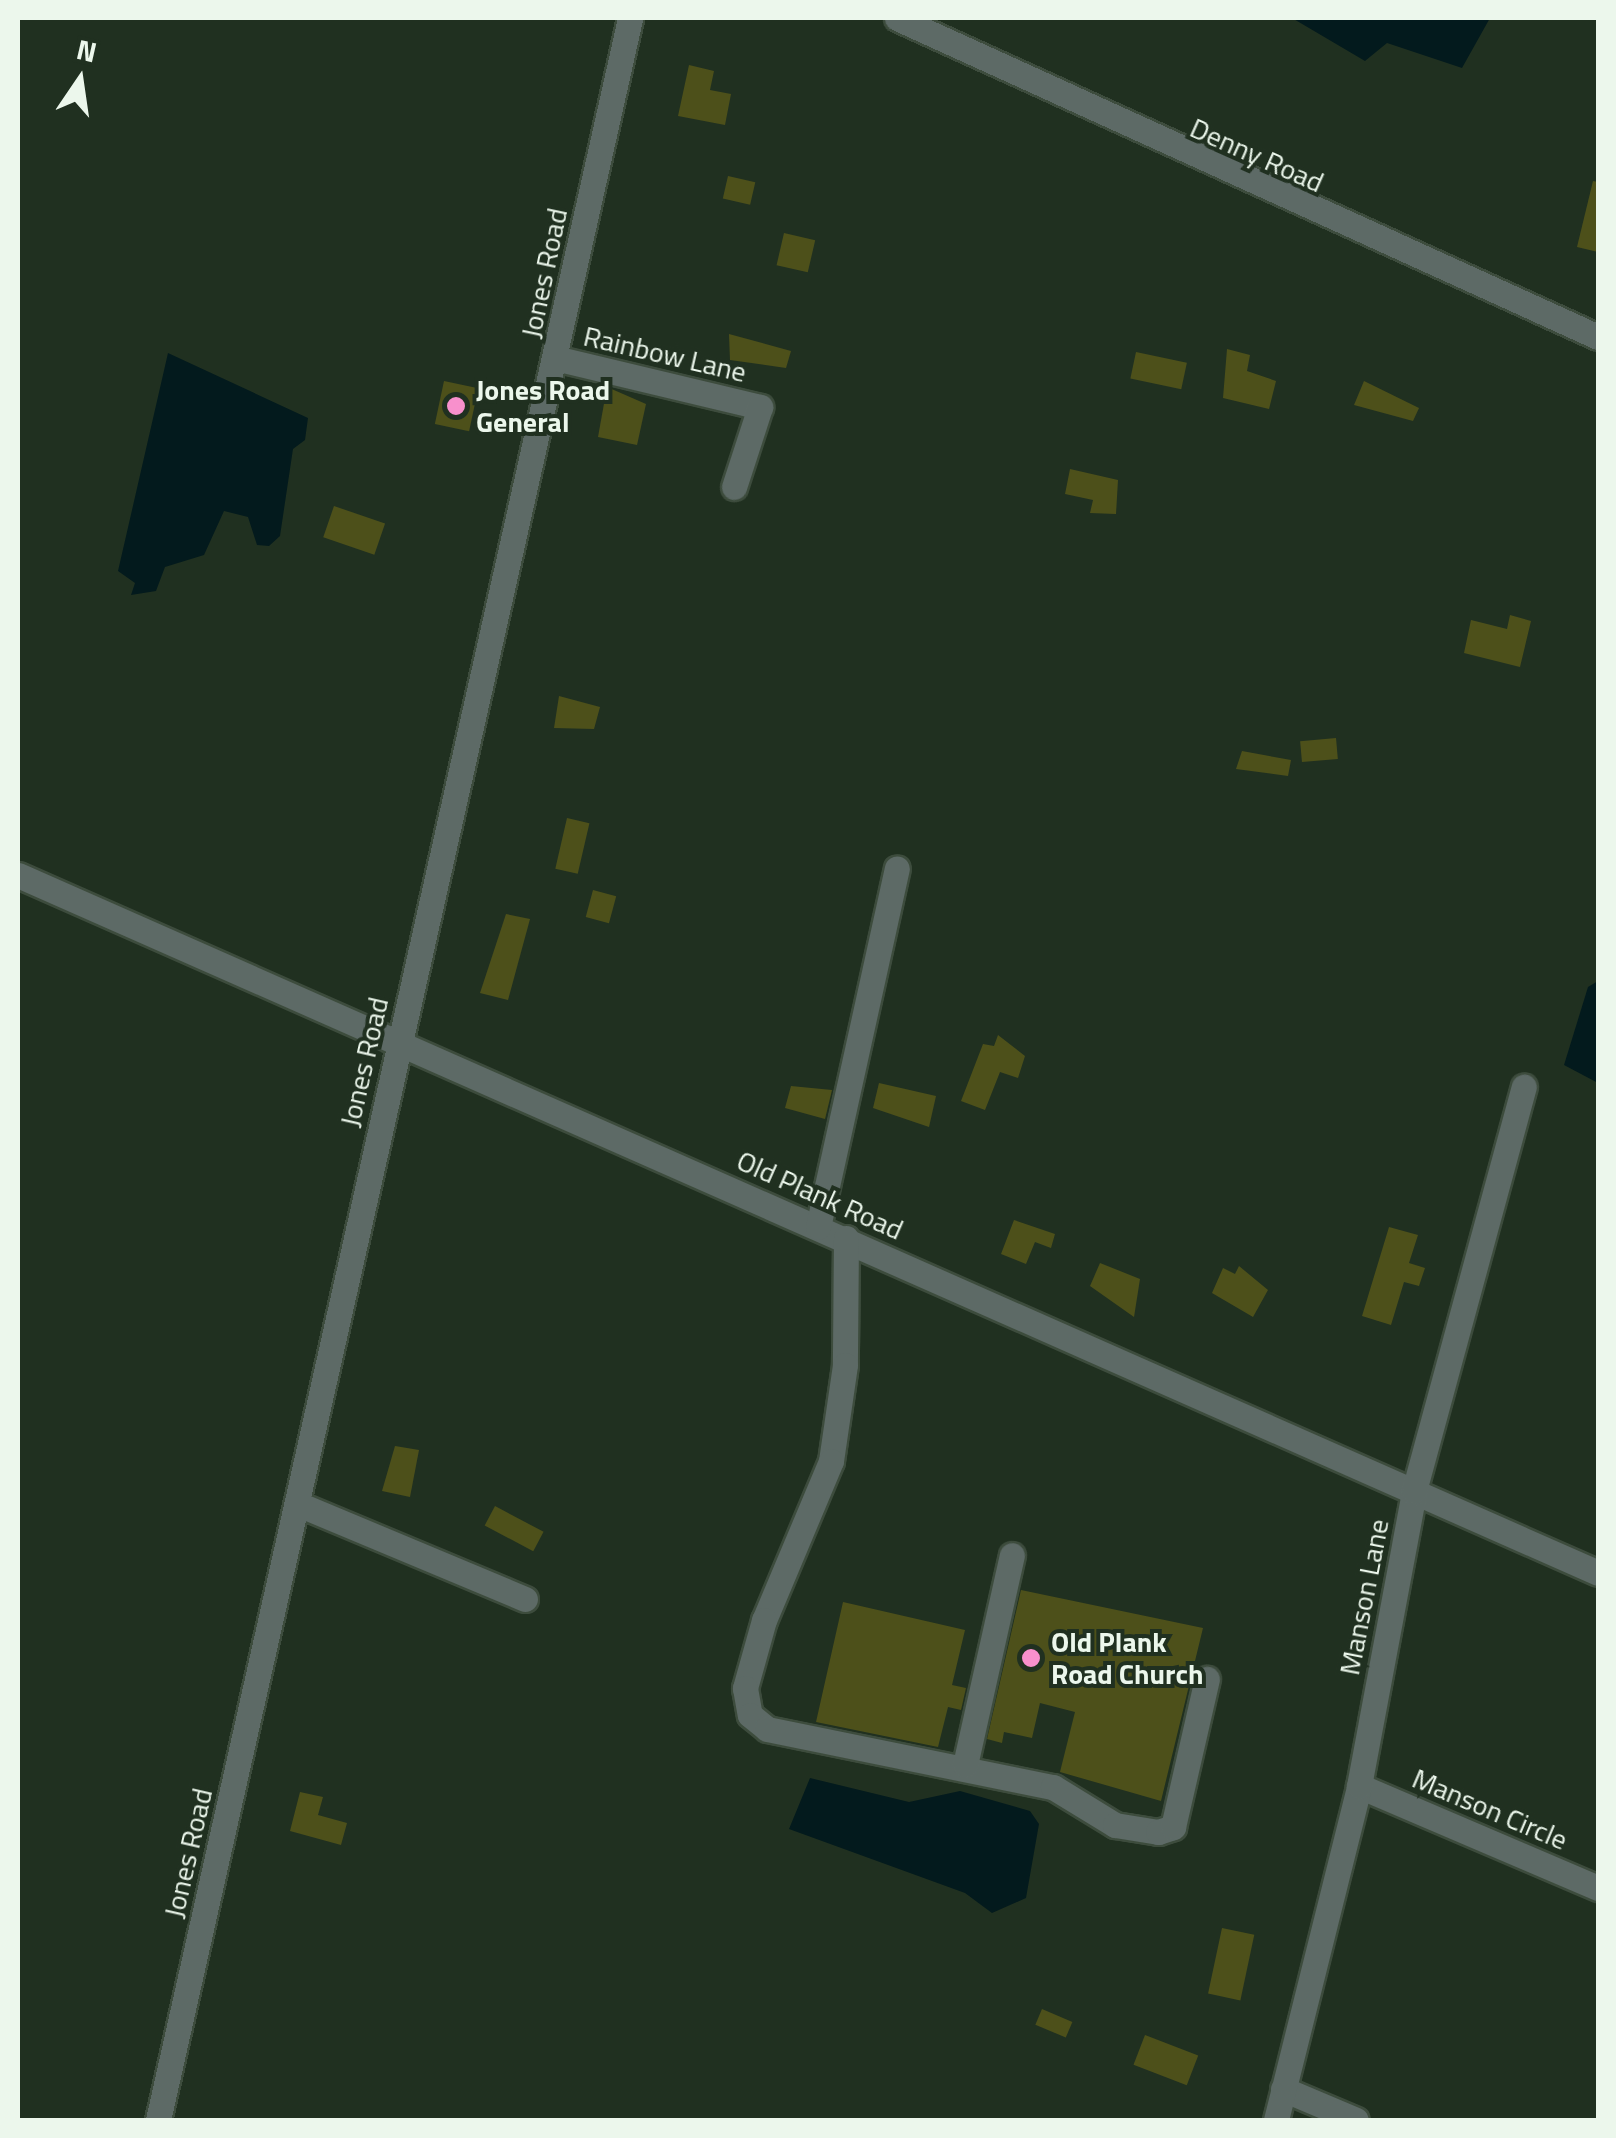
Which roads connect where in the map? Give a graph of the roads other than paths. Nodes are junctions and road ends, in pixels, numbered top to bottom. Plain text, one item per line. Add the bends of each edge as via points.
1 (630, 18) edge
2 (896, 18) edge
3 (1598, 336) edge
4 (556, 358) junction
5 (734, 487) dead end
6 (897, 869) dead end
7 (18, 874) edge
8 (399, 1044) junction
9 (1524, 1087) dead end
10 (818, 1226) junction
11 (846, 1238) junction
12 (1414, 1491) junction
13 (298, 1504) junction
14 (1012, 1555) dead end
15 (1598, 1572) edge
16 (525, 1599) dead end
17 (1207, 1679) dead end
18 (965, 1765) junction
19 (1359, 1786) junction
20 (1598, 1888) edge
21 (1282, 2089) junction
22 (158, 2120) edge
23 (1276, 2120) edge
24 (1356, 2120) edge

1 - 4 street, Jones Road
2 - 3 street, Denny Road
4 - 5 street, Rainbow Lane via 760,407
4 - 8 street, Jones Road
6 - 10 street
7 - 8 street, Old Plank Road
8 - 10 street, Old Plank Road
8 - 13 street, Jones Road
9 - 12 street, Manson Lane
10 - 11 street, Old Plank Road
11 - 12 street, Old Plank Road
11 - 18 street via 834,1445 764,1620 746,1688 750,1715 766,1729 942,1770
12 - 15 street, Old Plank Road
12 - 19 street, Manson Lane
13 - 16 street
13 - 22 street, Jones Road
14 - 18 street
17 - 18 street via 1173,1828 1115,1825 1054,1787
19 - 20 street, Manson Circle
19 - 21 street, Manson Lane
21 - 23 street, Manson Lane
21 - 24 street

